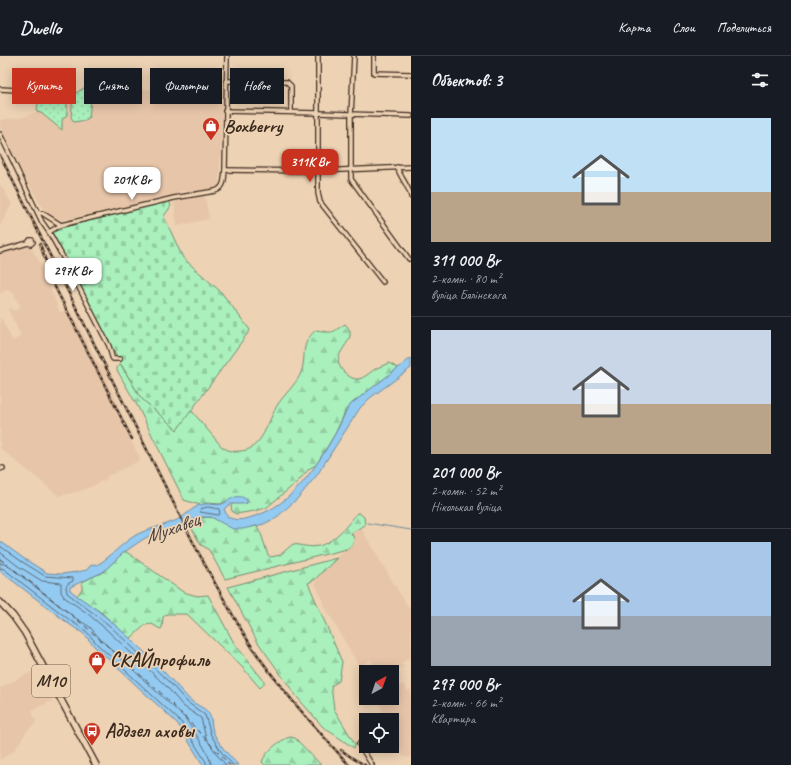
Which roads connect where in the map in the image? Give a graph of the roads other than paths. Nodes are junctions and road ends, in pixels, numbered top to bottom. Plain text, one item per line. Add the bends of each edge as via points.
1 (227, 56) edge
2 (318, 56) edge
3 (354, 56) edge
4 (374, 56) edge
5 (411, 74) edge
6 (226, 80) junction
7 (0, 89) edge
8 (12, 90) edge
9 (225, 111) junction
10 (291, 112) junction
11 (318, 113) junction
12 (351, 115) junction
13 (411, 116) edge
14 (0, 134) edge
15 (397, 167) junction
16 (411, 167) edge
17 (225, 170) junction
18 (351, 170) junction
19 (318, 171) junction
20 (411, 197) edge
21 (38, 213) junction
22 (61, 225) junction
23 (49, 232) junction
24 (28, 243) dead end
25 (0, 250) edge
26 (409, 259) dead end
27 (383, 282) dead end
28 (120, 359) dead end
29 (0, 602) edge
30 (365, 753) edge
31 (96, 765) edge
32 (372, 765) edge

1 - 6 street
2 - 11 street
3 - 12 street
4 - 5 street via 374,72
6 - 9 street
6 - 10 street via 287,82 291,86
7 - 8 street
9 - 10 street
9 - 17 street
10 - 11 street
11 - 12 street
11 - 19 street
12 - 13 street
12 - 18 street
14 - 21 street
15 - 16 street
15 - 18 street
15 - 20 street
17 - 19 street
17 - 22 street via 223,186 215,192 174,198
18 - 19 street
18 - 26 street via 352,182
19 - 27 street via 320,202
21 - 22 street
21 - 23 street
22 - 23 street
23 - 28 street via 109,346 112,359
24 - 25 street
29 - 31 main road, М10 via 25,633
30 - 32 street

